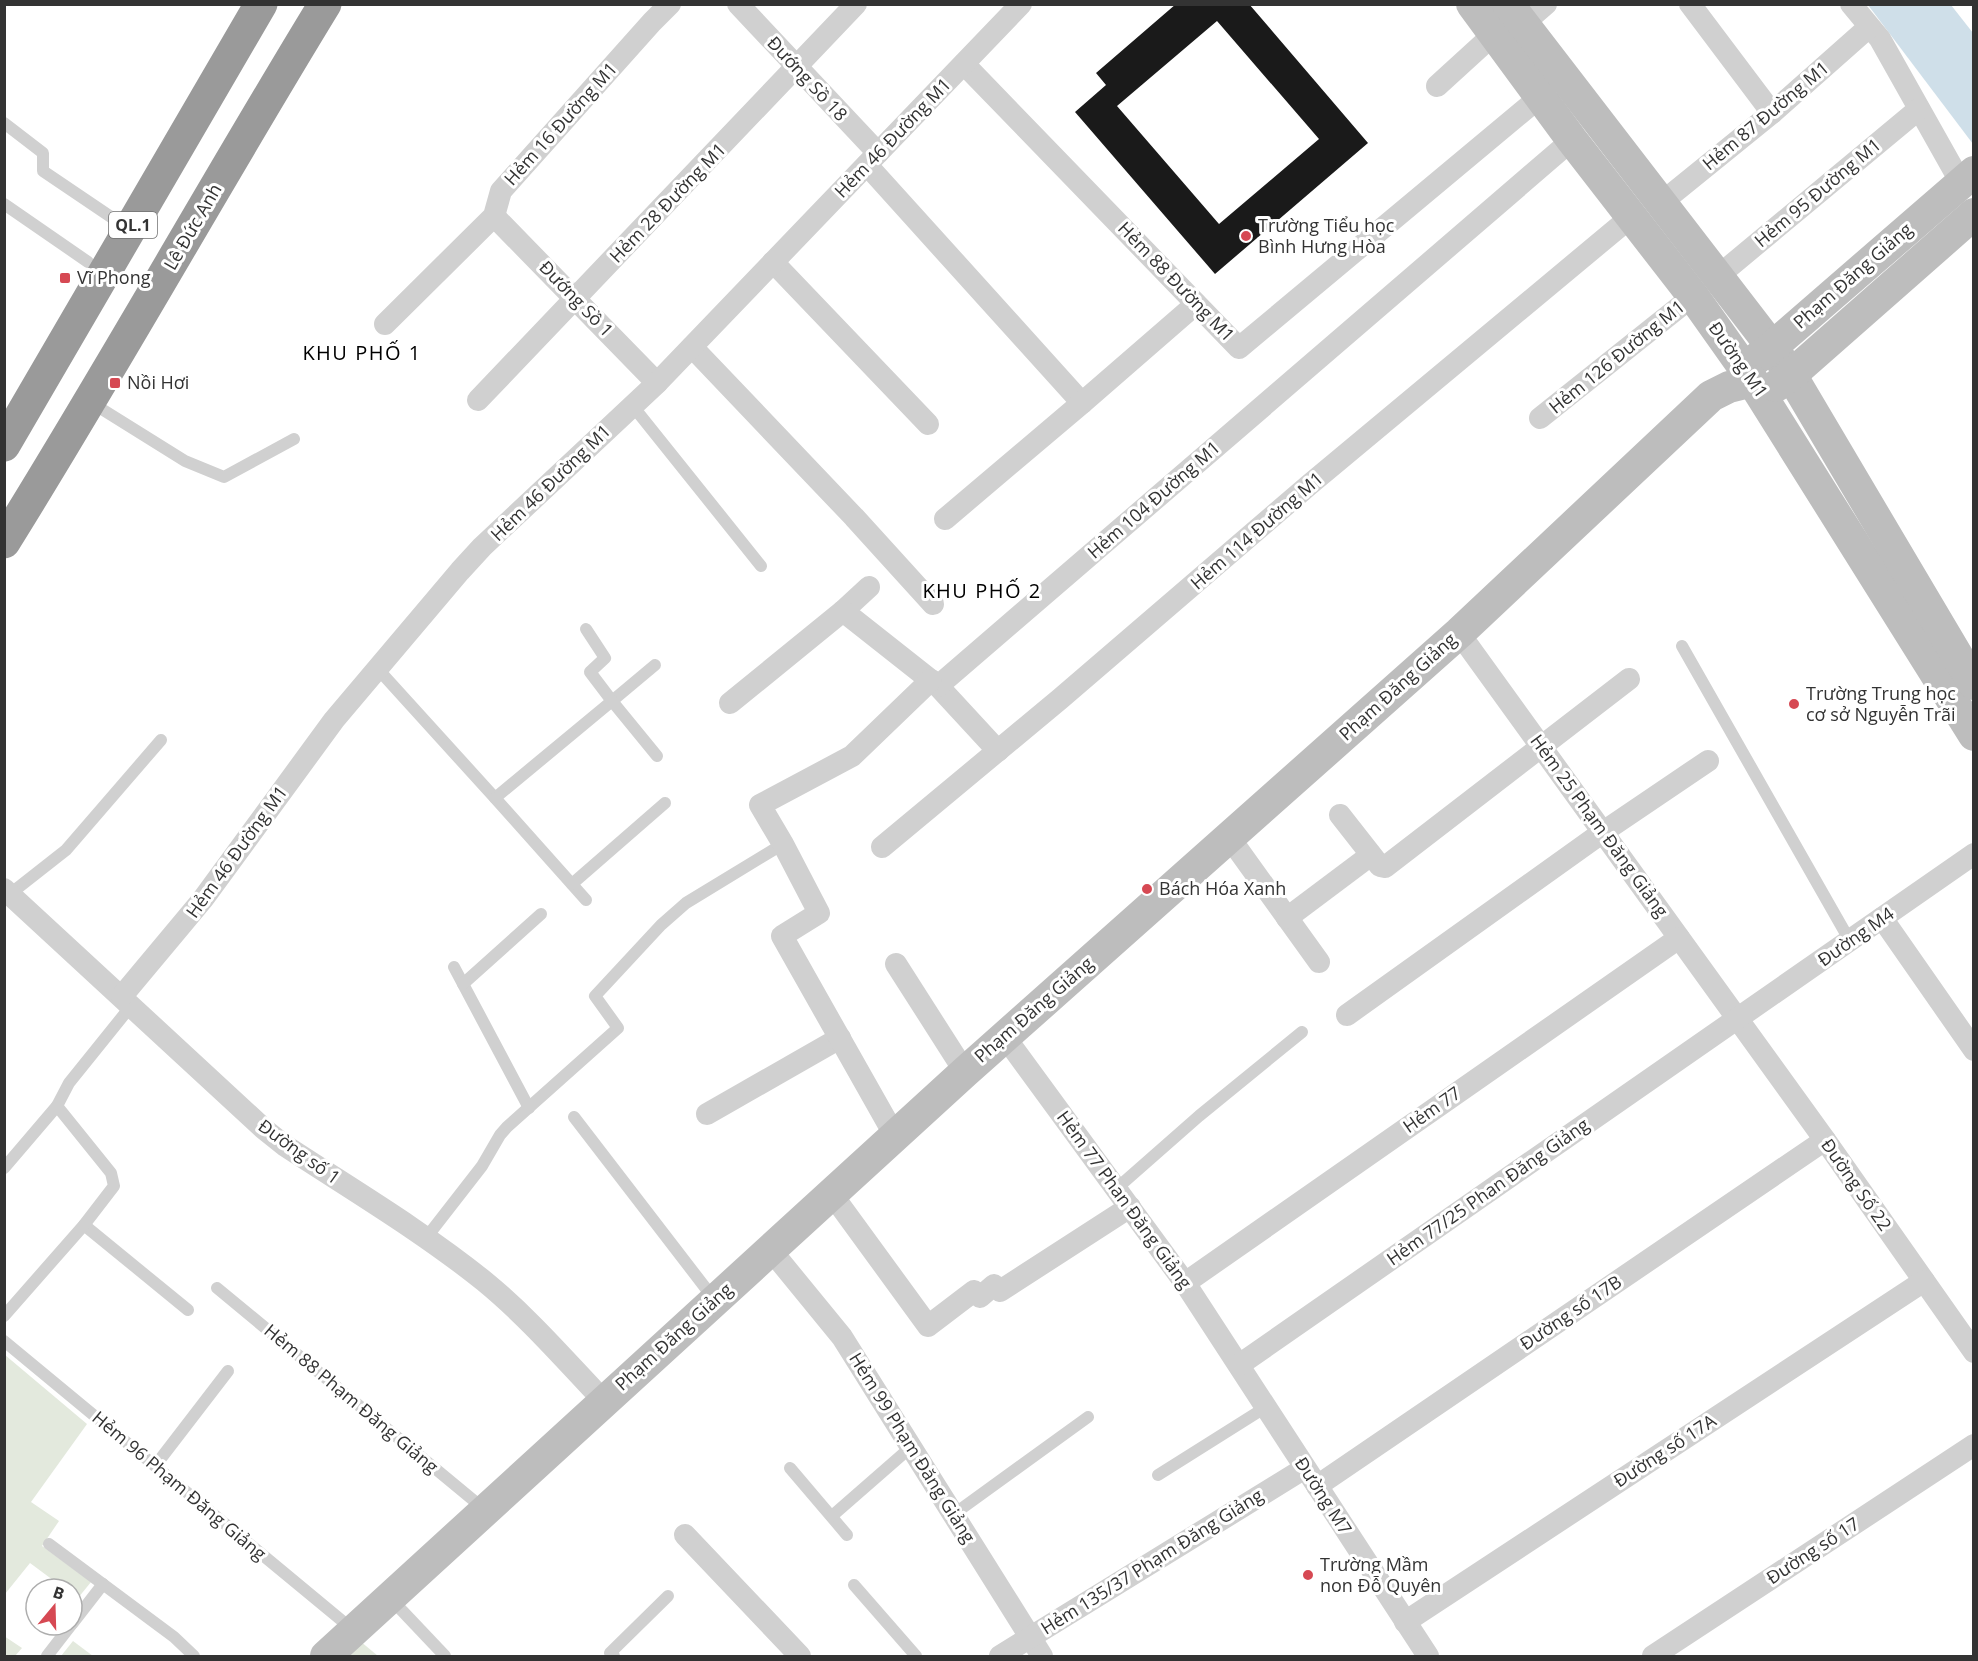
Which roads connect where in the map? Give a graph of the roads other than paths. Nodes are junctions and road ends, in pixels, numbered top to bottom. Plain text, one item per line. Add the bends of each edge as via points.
1 (242, 4) edge
2 (261, 4) edge
3 (306, 4) edge
4 (325, 4) edge
5 (670, 4) edge
6 (738, 4) edge
7 (856, 4) edge
8 (1021, 4) edge
9 (1472, 4) edge
10 (1690, 4) edge
11 (1851, 4) edge
12 (1518, 17) edge
13 (1869, 27) junction
14 (964, 64) junction
15 (796, 68) junction
16 (1437, 86) dead end
17 (1541, 96) junction
18 (1919, 109) junction
19 (1772, 113) junction
20 (4, 123) edge
21 (1572, 140) junction
22 (872, 159) junction
23 (1967, 177) edge
24 (1661, 203) junction
25 (4, 204) edge
26 (1974, 214) edge
27 (494, 216) junction
28 (1632, 216) junction
29 (114, 219) junction
30 (88, 262) junction
31 (773, 262) junction
32 (1705, 286) junction
33 (576, 299) junction
34 (1196, 304) junction
35 (385, 324) dead end
36 (692, 347) junction
37 (1772, 347) junction
38 (1791, 375) junction
39 (1753, 381) junction
40 (657, 383) junction
41 (478, 400) dead end
42 (91, 402) junction
43 (4, 403) edge
44 (1082, 403) junction
45 (632, 405) junction
46 (1540, 418) dead end
47 (928, 424) dead end
48 (294, 439) dead end
49 (4, 445) edge
50 (4, 501) edge
51 (945, 519) dead end
52 (4, 542) edge
53 (761, 566) dead end
54 (869, 587) dead end
55 (933, 604) dead end
56 (843, 611) junction
57 (586, 629) dead end
58 (1459, 633) junction
59 (1682, 646) dead end
60 (655, 665) dead end
61 (377, 668) junction
62 (1629, 680) dead end
63 (934, 683) junction
64 (1974, 684) edge
65 (612, 700) junction
66 (730, 703) dead end
67 (1974, 735) edge
68 (161, 740) dead end
69 (1542, 746) junction
70 (998, 751) junction
71 (657, 756) dead end
72 (1708, 761) dead end
73 (495, 798) junction
74 (665, 803) dead end
75 (1340, 815) dead end
76 (1603, 832) junction
77 (1229, 837) junction
78 (783, 844) junction
79 (882, 847) dead end
80 (1974, 854) edge
81 (1371, 855) junction
82 (572, 884) junction
83 (7, 892) edge
84 (586, 900) dead end
85 (540, 914) dead end
86 (1287, 918) junction
87 (1882, 918) junction
88 (1679, 938) junction
89 (1850, 941) junction
90 (1319, 962) dead end
91 (896, 964) dead end
92 (454, 967) dead end
93 (463, 984) junction
94 (126, 1001) junction
95 (1347, 1015) dead end
96 (1737, 1019) junction
97 (1302, 1032) dead end
98 (840, 1038) junction
99 (1005, 1038) junction
100 (1974, 1050) edge
101 (965, 1071) junction
102 (57, 1106) junction
103 (529, 1108) junction
104 (707, 1114) dead end
105 (574, 1117) dead end
106 (895, 1136) junction
107 (1825, 1140) junction
108 (4, 1168) edge
109 (1116, 1189) junction
110 (831, 1193) junction
111 (1130, 1207) junction
112 (84, 1225) junction
113 (426, 1238) junction
114 (770, 1249) junction
115 (1924, 1281) junction
116 (1185, 1283) junction
117 (217, 1288) dead end
118 (715, 1300) junction
119 (188, 1310) dead end
120 (4, 1316) edge
121 (4, 1341) edge
122 (1974, 1352) edge
123 (1239, 1365) junction
124 (228, 1371) dead end
125 (604, 1401) junction
126 (1266, 1407) junction
127 (1088, 1417) dead end
128 (1974, 1445) edge
129 (911, 1447) junction
130 (155, 1466) junction
131 (790, 1468) dead end
132 (1158, 1475) dead end
133 (1311, 1477) junction
134 (485, 1510) junction
135 (954, 1514) junction
136 (832, 1516) junction
137 (685, 1535) dead end
138 (848, 1535) dead end
139 (49, 1544) dead end
140 (103, 1584) junction
141 (854, 1585) dead end
142 (668, 1596) dead end
143 (390, 1598) junction
144 (84, 1609) edge
145 (1405, 1622) junction
146 (354, 1631) junction
147 (62, 1637) edge
148 (1030, 1637) junction
149 (47, 1656) edge
150 (194, 1656) edge
151 (326, 1656) edge
152 (446, 1656) edge
153 (614, 1656) edge
154 (800, 1656) edge
155 (916, 1656) edge
156 (1000, 1656) edge
157 (1042, 1656) edge
158 (1428, 1656) edge
159 (1653, 1656) edge

1 - 29 highway, QL.1
2 - 49 highway, QL.1
3 - 50 highway, Lê Đức Anh / QL.1
4 - 42 highway, Lê Đức Anh / QL.1
5 - 27 street, Hẻm 16 Đường M1 via 501,191
6 - 15 street, Đướng Sồ 18
7 - 15 street, Hẻm 28 Đường M1
8 - 14 street, Hẻm 46 Đường M1
9 - 12 street, Đường M1
10 - 19 street
11 - 13 street
12 - 16 street
12 - 17 street, Đường M1
12 - 24 street, Đường M1
13 - 18 street via 1880,39
13 - 19 street, Hẻm 87 Đường M1
14 - 22 street, Hẻm 46 Đường M1
14 - 34 street, Hẻm 88 Đường M1
15 - 22 street, Đướng Sồ 18
15 - 33 street, Hẻm 28 Đường M1
17 - 21 street, Đường M1
17 - 34 street, Hẻm 88 Đường M1 via 1239,348
18 - 23 street
18 - 32 street, Hẻm 95 Đường M1
19 - 24 street, Hẻm 87 Đường M1
20 - 29 lane via 43,153 43,171
21 - 28 street, Đường M1
21 - 63 street, Hẻm 104 Đường M1
22 - 31 street, Hẻm 46 Đường M1
22 - 44 street, Đướng Sồ 18
23 - 37 street, Phạm Đăng Giảng
24 - 32 street, Đường M1
25 - 30 lane
26 - 38 street, Phạm Đăng Giảng
27 - 33 street, Đướng Sồ 1
27 - 35 street, Hẻm 16 Đường M1
28 - 32 street, Đường M1
28 - 70 street, Hẻm 114 Đường M1
29 - 30 highway, QL.1
30 - 43 highway, QL.1
31 - 36 street, Hẻm 46 Đường M1
31 - 47 street
32 - 37 street, Đường M1
32 - 39 street, Đường M1
32 - 46 street, Hẻm 126 Đường M1
33 - 40 street, Đướng Sồ 1
33 - 41 street, Hẻm 28 Đường M1
34 - 44 street
36 - 40 street, Hẻm 46 Đường M1
36 - 55 street
37 - 38 street, Đường M1
37 - 39 street, Phạm Đăng Giảng
38 - 39 street, Phạm Đăng Giảng
38 - 64 street, Đường M1
39 - 58 street, Phạm Đăng Giảng via 1711,396
39 - 67 street, Đường M1
40 - 45 street, Hẻm 46 Đường M1
42 - 48 lane via 185,460 224,477
42 - 52 highway, Lê Đức Anh / QL.1
44 - 51 street
45 - 53 lane
45 - 61 street, Hẻm 46 Đường M1 via 482,547
54 - 56 street
56 - 63 street
56 - 66 street
57 - 65 lane via 605,658 590,672
58 - 69 street, Hẻm 25 Phạm Đăng Giảng
58 - 77 street, Phạm Đăng Giảng
59 - 89 lane
60 - 65 lane
61 - 73 lane
61 - 94 street, Hẻm 46 Đường M1
62 - 69 street
63 - 70 street
63 - 78 street, Hẻm 104 Đường M1 via 852,756 760,806
65 - 71 lane
65 - 73 lane
68 - 83 lane via 66,850
69 - 76 street, Hẻm 25 Phạm Đăng Giảng
69 - 81 street via 1385,867
70 - 79 street, Hẻm 114 Đường M1
72 - 76 street
73 - 82 lane
74 - 82 lane
75 - 81 street
76 - 88 street, Hẻm 25 Phạm Đăng Giảng
76 - 95 street
77 - 86 street
77 - 99 street, Phạm Đăng Giảng
78 - 98 street via 819,913 782,936
78 - 103 lane via 686,903 661,925 595,996 618,1028
80 - 87 street, Đường M4
81 - 86 street
82 - 84 lane
83 - 94 street, Đường số 1
85 - 93 lane
86 - 90 street
87 - 89 street, Đường M4
87 - 100 street
88 - 96 street, Hẻm 25 Phạm Đăng Giảng
88 - 116 street, Hẻm 77
89 - 96 street, Đường M4
91 - 101 street
92 - 93 lane
93 - 103 lane
94 - 102 lane
94 - 113 street, Đường số 1 via 284,1145
96 - 107 street, Đường Số 22
96 - 123 street, Hẻm 77/25 Phan Đăng Giảng
97 - 109 lane
98 - 104 street
98 - 106 street
99 - 101 street, Phạm Đăng Giảng
99 - 109 street, Hẻm 77 Phan Đăng Giảng
101 - 106 street, Phạm Đăng Giảng
102 - 108 lane
102 - 112 lane via 114,1182
103 - 113 lane via 500,1135 482,1166
105 - 118 lane
106 - 110 street, Phạm Đăng Giảng
107 - 115 street, Đường Số 22
107 - 133 street, Đường số 17B
109 - 111 street, Hẻm 77 Phan Đăng Giảng
110 - 111 street via 928,1326 974,1291 980,1297 994,1285 1000,1291
110 - 114 street, Phạm Đăng Giảng
111 - 116 street, Hẻm 77 Phan Đăng Giảng
112 - 119 lane
112 - 120 lane
113 - 125 street, Đường số 1 via 486,1282
114 - 118 street, Phạm Đăng Giảng
114 - 129 street, Hẻm 99 Phạm Đăng Giảng via 842,1337
115 - 122 street, Đường Số 22
115 - 145 street, Đường số 17A
116 - 123 street, Hẻm 77 Phan Đăng Giảng
117 - 134 lane, Hẻm 88 Phạm Đăng Giảng
118 - 125 street, Phạm Đăng Giảng
121 - 130 lane, Hẻm 96 Phạm Đăng Giảng
123 - 126 street, Đường M7
124 - 130 lane
125 - 134 street, Phạm Đăng Giảng
126 - 132 lane
126 - 133 street, Đường M7
127 - 135 lane
128 - 159 street, Đường số 17
129 - 135 street, Hẻm 99 Phạm Đăng Giảng
129 - 136 lane
130 - 146 lane, Hẻm 96 Phạm Đăng Giảng
131 - 136 lane
133 - 145 street, Đường M7
133 - 148 street, Hẻm 135/37 Phạm Đăng Giảng
134 - 143 street, Phạm Đăng Giảng
135 - 148 street, Hẻm 99 Phạm Đăng Giảng
136 - 138 lane
137 - 154 street
139 - 140 lane
140 - 144 lane
140 - 150 lane
141 - 155 lane
142 - 153 lane via 610,1653
143 - 146 street, Phạm Đăng Giảng
143 - 152 lane
145 - 158 street, Đường M7
146 - 151 street, Phạm Đăng Giảng
147 - 149 lane
148 - 156 street, Hẻm 135/37 Phạm Đăng Giảng
148 - 157 street, Hẻm 99 Phạm Đăng Giảng

